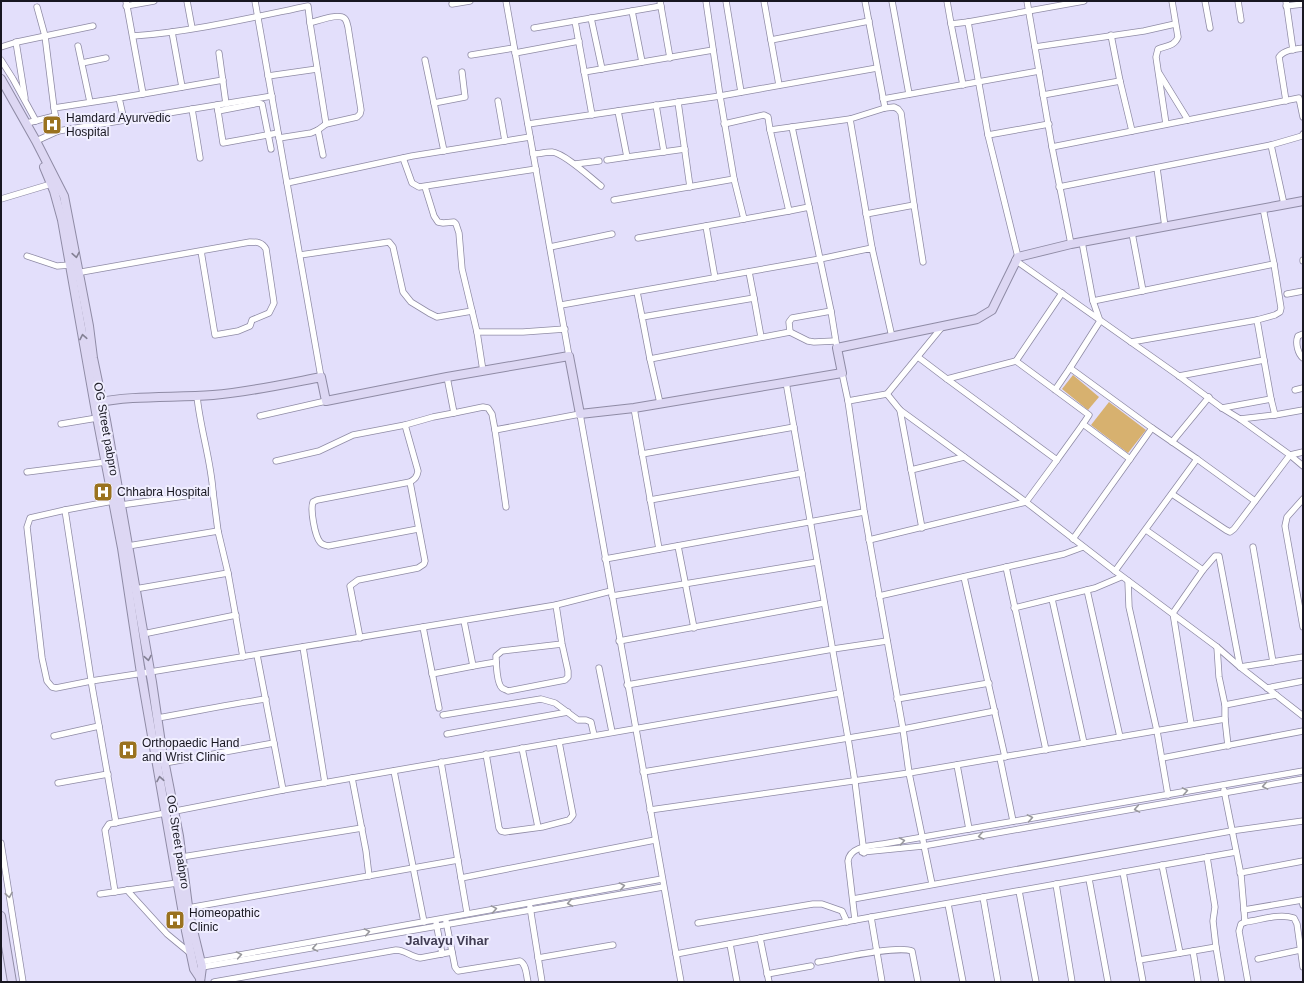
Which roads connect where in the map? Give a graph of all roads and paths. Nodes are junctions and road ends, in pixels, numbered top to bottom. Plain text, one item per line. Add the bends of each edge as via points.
1 (154, 1) edge
2 (187, 1) edge
3 (255, 1) edge
4 (470, 1) edge
5 (506, 1) edge
6 (706, 1) edge
7 (726, 1) edge
8 (764, 1) edge
9 (865, 1) edge
10 (892, 1) edge
11 (946, 1) edge
12 (1027, 1) edge
13 (1084, 1) edge
14 (1172, 1) edge
15 (1205, 1) edge
16 (1238, 1) edge
17 (661, 3) edge
18 (126, 4) edge
19 (308, 4) edge
20 (452, 4) dead end
21 (1286, 4) edge
22 (1303, 4) edge
23 (37, 7) dead end
24 (1029, 10) junction
25 (632, 11) junction
26 (258, 17) junction
27 (591, 18) junction
28 (1241, 20) dead end
29 (575, 21) junction
30 (869, 21) junction
31 (968, 22) junction
32 (310, 23) junction
33 (951, 24) junction
34 (1175, 24) junction
35 (93, 26) dead end
36 (192, 28) junction
37 (534, 28) dead end
38 (1210, 28) dead end
39 (172, 32) junction
40 (1111, 35) junction
41 (45, 36) junction
42 (132, 36) junction
43 (771, 40) junction
44 (578, 41) junction
45 (16, 42) junction
46 (78, 46) dead end
47 (1, 47) edge
48 (1035, 47) junction
49 (1303, 48) edge
50 (713, 50) junction
51 (1293, 50) junction
52 (514, 51) junction
53 (219, 53) dead end
54 (471, 55) dead end
55 (106, 58) dead end
56 (670, 58) junction
57 (1, 60) edge
58 (425, 60) dead end
59 (642, 62) junction
60 (82, 63) junction
61 (877, 68) junction
62 (317, 69) junction
63 (602, 69) junction
64 (1157, 70) junction
65 (1039, 71) junction
66 (462, 72) dead end
67 (584, 72) junction
68 (268, 76) junction
69 (1, 79) edge
70 (223, 80) junction
71 (1120, 81) junction
72 (978, 83) junction
73 (779, 85) junction
74 (963, 86) junction
75 (182, 87) junction
76 (1, 90) edge
77 (741, 92) junction
78 (143, 94) junction
79 (909, 94) junction
80 (1043, 94) junction
81 (272, 96) junction
82 (720, 96) junction
83 (119, 98) junction
84 (1301, 98) edge
85 (883, 99) junction
86 (498, 101) dead end
87 (1286, 101) junction
88 (26, 102) junction
89 (90, 102) junction
90 (678, 102) junction
91 (434, 103) junction
92 (226, 104) junction
93 (656, 105) junction
94 (54, 108) junction
95 (217, 108) junction
96 (885, 108) junction
97 (192, 109) junction
98 (618, 111) junction
99 (592, 115) junction
100 (55, 116) junction
101 (1303, 117) edge
102 (850, 119) junction
103 (124, 120) junction
104 (1188, 120) junction
105 (36, 121) junction
106 (27, 124) junction
107 (326, 124) junction
108 (528, 124) junction
109 (724, 124) junction
110 (1048, 124) junction
111 (1166, 124) junction
112 (792, 126) junction
113 (318, 130) junction
114 (770, 130) junction
115 (58, 131) junction
116 (1132, 131) junction
117 (269, 134) junction
118 (1303, 134) edge
119 (279, 135) junction
120 (988, 135) junction
121 (530, 137) junction
122 (36, 141) junction
123 (505, 141) junction
124 (1271, 145) junction
125 (1052, 147) junction
126 (271, 149) dead end
127 (685, 149) junction
128 (444, 151) junction
129 (664, 152) junction
130 (533, 154) junction
131 (324, 155) dead end
132 (627, 157) junction
133 (200, 158) dead end
134 (404, 158) junction
135 (607, 160) dead end
136 (599, 161) dead end
137 (575, 164) junction
138 (1157, 168) junction
139 (536, 169) junction
140 (734, 179) junction
141 (287, 183) junction
142 (51, 184) junction
143 (425, 186) junction
144 (601, 186) dead end
145 (690, 187) junction
146 (1059, 187) junction
147 (1, 199) edge
148 (614, 200) dead end
149 (1303, 201) edge
150 (1284, 204) junction
151 (914, 205) junction
152 (809, 207) junction
153 (1263, 208) junction
154 (789, 211) junction
155 (866, 214) junction
156 (744, 219) junction
157 (706, 226) junction
158 (1165, 227) junction
159 (1132, 233) junction
160 (612, 234) dead end
161 (638, 238) dead end
162 (1082, 242) junction
163 (1071, 244) junction
164 (550, 247) junction
165 (872, 248) junction
166 (201, 251) junction
167 (27, 256) dead end
168 (300, 256) junction
169 (1016, 258) junction
170 (820, 259) junction
171 (923, 262) dead end
172 (1274, 264) junction
173 (70, 265) junction
174 (749, 272) junction
175 (75, 273) junction
176 (715, 278) junction
177 (1143, 291) junction
178 (1303, 291) edge
179 (637, 292) junction
180 (1062, 293) junction
181 (1287, 294) dead end
182 (754, 298) junction
183 (1093, 301) junction
184 (561, 305) junction
185 (472, 310) junction
186 (831, 311) junction
187 (642, 317) junction
188 (1257, 320) junction
189 (1100, 321) junction
190 (942, 327) junction
191 (565, 329) junction
192 (477, 332) junction
193 (790, 332) junction
194 (1303, 334) edge
195 (761, 337) junction
196 (892, 337) junction
197 (1131, 342) junction
198 (836, 344) junction
199 (569, 356) junction
200 (918, 357) junction
201 (1303, 358) edge
202 (650, 359) junction
203 (1264, 360) junction
204 (1016, 361) junction
205 (1070, 368) junction
206 (483, 371) junction
207 (842, 373) junction
208 (1179, 376) junction
209 (321, 377) junction
210 (447, 377) junction
211 (947, 379) junction
212 (786, 382) junction
213 (1303, 388) edge
214 (1055, 390) junction
215 (1294, 390) dead end
216 (887, 394) junction
217 (198, 396) junction
218 (1209, 397) junction
219 (1271, 399) junction
220 (326, 401) junction
221 (848, 401) junction
222 (98, 403) junction
223 (660, 403) junction
224 (634, 408) junction
225 (1222, 408) junction
226 (900, 410) junction
227 (1303, 410) edge
228 (454, 413) junction
229 (580, 414) junction
230 (260, 416) dead end
231 (1275, 416) junction
232 (97, 418) junction
233 (1240, 419) junction
234 (61, 424) dead end
235 (1083, 424) junction
236 (405, 425) junction
237 (794, 427) junction
238 (1152, 428) junction
239 (495, 430) junction
240 (1172, 442) junction
241 (1303, 452) edge
242 (642, 454) junction
243 (1290, 455) junction
244 (964, 457) junction
245 (1130, 459) junction
246 (1197, 459) junction
247 (1057, 460) junction
248 (276, 461) dead end
249 (106, 462) junction
250 (1303, 466) edge
251 (911, 470) junction
252 (27, 472) dead end
253 (802, 474) junction
254 (410, 482) junction
255 (212, 492) junction
256 (1172, 494) junction
257 (1303, 499) edge
258 (650, 500) junction
259 (1256, 501) junction
260 (1026, 502) junction
261 (117, 503) junction
262 (506, 507) dead end
263 (65, 510) junction
264 (864, 512) junction
265 (810, 522) junction
266 (922, 528) junction
267 (418, 529) junction
268 (1146, 530) junction
269 (218, 531) junction
270 (1073, 539) junction
271 (869, 540) junction
272 (128, 546) junction
273 (678, 546) junction
274 (1082, 547) junction
275 (1253, 547) dead end
276 (659, 549) junction
277 (605, 559) junction
278 (817, 562) junction
279 (1006, 567) junction
280 (1203, 570) junction
281 (1115, 571) junction
282 (228, 573) junction
283 (964, 577) junction
284 (1121, 577) junction
285 (1128, 581) junction
286 (686, 584) junction
287 (135, 589) junction
288 (1087, 590) junction
289 (611, 594) junction
290 (879, 596) junction
291 (1052, 598) junction
292 (824, 603) junction
293 (556, 605) junction
294 (1014, 608) junction
295 (1172, 613) junction
296 (236, 615) junction
297 (464, 621) junction
298 (423, 627) junction
299 (1303, 627) edge
300 (694, 628) junction
301 (143, 634) junction
302 (360, 638) junction
303 (619, 641) junction
304 (887, 641) junction
305 (562, 644) junction
306 (303, 647) junction
307 (1217, 647) junction
308 (833, 649) junction
309 (257, 655) junction
310 (243, 657) junction
311 (1303, 657) edge
312 (496, 662) junction
313 (1273, 662) junction
314 (473, 666) junction
315 (1240, 667) junction
316 (599, 668) dead end
317 (146, 673) junction
318 (432, 674) junction
319 (91, 680) junction
320 (1303, 681) edge
321 (988, 683) junction
322 (627, 685) junction
323 (1267, 688) junction
324 (840, 693) junction
325 (1276, 695) junction
326 (266, 699) junction
327 (897, 699) junction
328 (1225, 705) junction
329 (439, 708) dead end
330 (995, 711) junction
331 (568, 712) junction
332 (443, 715) dead end
333 (1303, 716) edge
334 (157, 718) junction
335 (1225, 719) junction
336 (1191, 724) junction
337 (99, 726) junction
338 (635, 728) junction
339 (903, 729) junction
340 (1157, 731) junction
341 (1303, 731) edge
342 (612, 732) junction
343 (446, 734) dead end
344 (594, 735) junction
345 (54, 736) dead end
346 (1120, 737) junction
347 (848, 738) junction
348 (274, 742) junction
349 (559, 742) junction
350 (1084, 743) junction
351 (1228, 746) junction
352 (522, 748) junction
353 (1046, 750) junction
354 (486, 754) junction
355 (1003, 757) junction
356 (1162, 758) junction
357 (441, 762) junction
358 (165, 763) junction
359 (957, 765) junction
360 (394, 771) junction
361 (1303, 771) edge
362 (643, 772) junction
363 (909, 773) junction
364 (108, 774) junction
365 (352, 778) junction
366 (1303, 779) edge
367 (58, 782) dead end
368 (856, 782) junction
369 (325, 783) junction
370 (1223, 785) junction
371 (283, 790) junction
372 (1224, 793) junction
373 (1168, 794) junction
374 (650, 810) junction
375 (170, 813) junction
376 (1013, 821) junction
377 (1303, 821) edge
378 (116, 823) junction
379 (538, 827) junction
380 (362, 828) junction
381 (970, 829) junction
382 (1231, 831) junction
383 (922, 837) junction
384 (655, 840) junction
385 (1, 843) edge
386 (923, 846) junction
387 (863, 850) junction
388 (1236, 852) junction
389 (182, 857) junction
390 (1207, 857) junction
391 (458, 860) junction
392 (1303, 861) edge
393 (1162, 865) junction
394 (414, 868) junction
395 (1123, 872) junction
396 (1240, 873) junction
397 (368, 876) junction
398 (461, 878) junction
399 (1089, 878) junction
400 (662, 879) junction
401 (177, 883) junction
402 (932, 884) junction
403 (1056, 884) junction
404 (664, 887) junction
405 (127, 890) junction
406 (1019, 891) junction
407 (115, 892) junction
408 (100, 894) dead end
409 (983, 897) junction
410 (853, 899) junction
411 (1303, 902) edge
412 (529, 903) junction
413 (948, 904) junction
414 (188, 908) junction
415 (530, 910) junction
416 (1244, 910) junction
417 (467, 914) junction
418 (1, 916) edge
419 (871, 917) junction
420 (855, 920) junction
421 (446, 921) junction
422 (424, 922) junction
423 (847, 922) junction
424 (1245, 922) junction
425 (436, 923) junction
426 (698, 923) dead end
427 (760, 938) junction
428 (730, 944) junction
429 (613, 945) dead end
430 (1216, 948) junction
431 (1300, 950) junction
432 (1193, 951) junction
433 (452, 952) junction
434 (876, 952) junction
435 (1180, 953) junction
436 (190, 954) junction
437 (442, 954) junction
438 (676, 954) junction
439 (538, 958) junction
440 (1258, 959) dead end
441 (1139, 960) junction
442 (818, 962) dead end
443 (197, 965) junction
444 (812, 966) dead end
445 (1303, 967) edge
446 (767, 974) junction
447 (200, 980) edge
448 (226, 981) edge
449 (12, 982) edge
450 (23, 982) edge
451 (214, 982) edge
452 (528, 982) edge
453 (542, 982) edge
454 (681, 982) edge
455 (737, 982) edge
456 (769, 982) edge
457 (882, 982) edge
458 (918, 982) edge
459 (963, 982) edge
460 (998, 982) edge
461 (1036, 982) edge
462 (1072, 982) edge
463 (1108, 982) edge
464 (1143, 982) edge
465 (1198, 982) edge
466 (1222, 982) edge
467 (1248, 982) edge

1 - 18 street
2 - 36 street
3 - 26 street
4 - 20 street
5 - 52 street
6 - 50 street
7 - 77 street
8 - 43 street
9 - 30 street
10 - 79 street
11 - 33 street
12 - 24 street
13 - 24 street
14 - 34 street
15 - 38 street
16 - 28 street
17 - 25 street
17 - 56 street
18 - 42 street
19 - 26 street
19 - 32 street
21 - 22 street
21 - 51 street
23 - 41 street
24 - 31 street
24 - 48 street
25 - 27 street
25 - 59 street
26 - 36 street
26 - 68 street
27 - 29 street
27 - 63 street
29 - 37 street
29 - 44 street
30 - 43 street
30 - 61 street
31 - 33 street
31 - 72 street
32 - 62 street
32 - 107 street via 341,16 346,20 348,27 360,114 357,117
33 - 74 street
34 - 40 street
34 - 64 street via 1178,37 1175,43 1156,52
35 - 41 street
36 - 39 street
39 - 42 street
39 - 75 street
40 - 48 street
40 - 71 street
41 - 45 street
41 - 94 street
42 - 78 street
43 - 73 street
44 - 52 street
44 - 67 street
45 - 47 street
45 - 88 street
46 - 60 street
48 - 65 street
49 - 51 street
50 - 56 street
50 - 82 street
51 - 87 street via 1282,53 1279,57
52 - 54 street
52 - 108 street
53 - 70 street
55 - 60 street
56 - 59 street
57 - 88 street
58 - 91 street
59 - 63 street
60 - 89 street
61 - 73 street
61 - 85 street
62 - 68 street
62 - 107 street
63 - 67 street
64 - 104 street
64 - 111 street
65 - 72 street
65 - 80 street
66 - 91 street via 465,97
67 - 99 street
68 - 81 street
69 - 106 street, OG Street pabpro
70 - 75 street
70 - 92 street
71 - 80 street
71 - 116 street
72 - 74 street
72 - 120 street
73 - 77 street
74 - 79 street
75 - 78 street
76 - 142 street, OG Street pabpro
77 - 82 street
78 - 83 street
79 - 85 street
80 - 110 street
81 - 92 street
81 - 119 street
82 - 90 street
82 - 109 street
83 - 89 street
83 - 103 street
84 - 87 street
84 - 101 street
85 - 96 street
86 - 123 street
87 - 104 street
88 - 105 street
89 - 94 street
90 - 93 street
90 - 127 street
91 - 128 street
92 - 95 street
93 - 98 street
93 - 129 street
94 - 100 street
95 - 97 street
95 - 117 street via 262,104
95 - 117 street via 223,143
96 - 102 street
96 - 151 street via 898,108 901,113
97 - 103 street
97 - 133 street
98 - 99 street
98 - 132 street
99 - 108 street
100 - 105 street
100 - 115 street
102 - 112 street
102 - 155 street
103 - 115 street
104 - 111 street
105 - 106 street
106 - 122 street, OG Street pabpro
107 - 113 street
108 - 121 street
109 - 114 street via 764,115 768,117
109 - 140 street
110 - 120 street
110 - 125 street
111 - 116 street
112 - 114 street
112 - 152 street
113 - 119 street via 311,133
113 - 131 street
114 - 154 street
115 - 122 street
116 - 125 street
117 - 119 street
117 - 126 street
118 - 124 street via 1298,138
119 - 141 street
120 - 169 street
121 - 123 street
121 - 130 street
122 -> 175 street, OG Street pabpro via 64,196
123 - 128 street
124 - 138 street
124 - 150 street
125 - 146 street
127 - 129 street
127 - 145 street
128 - 134 street
129 - 132 street
130 - 137 street via 552,152
130 - 139 street
132 - 135 street
134 - 141 street
134 - 143 street via 412,183 419,187
136 - 137 street
137 - 144 street
138 - 146 street
138 - 158 street
139 - 143 street
139 - 164 street
140 - 145 street
140 - 156 street
141 - 168 street
142 - 147 street
142 - 173 street, OG Street pabpro via 61,212
143 - 185 street via 438,222 456,224 462,269
145 - 148 street
146 - 163 street
149 - 150 street
150 - 153 street
151 - 155 street
151 - 171 street
152 - 154 street
152 - 170 street
153 - 158 street
153 - 172 street
154 - 156 street
155 - 165 street
156 - 157 street
157 - 161 street
157 - 176 street
158 - 159 street
159 - 162 street
159 - 177 street
160 - 164 street
162 - 163 street
162 - 183 street
163 - 169 street
164 - 184 street
165 - 170 street
165 - 196 street
166 - 166 street via 250,242 264,245 274,299 269,313 252,320 250,326 238,331 215,335
166 - 175 street
167 - 173 street via 57,266
168 - 185 street via 389,242 393,246 403,292 411,302 437,317
168 - 209 street
169 - 180 street
169 - 190 street via 992,310 977,319
170 - 174 street
170 - 186 street
172 - 177 street
172 - 188 street via 1280,312
173 - 175 street, OG Street pabpro
174 - 176 street
174 - 182 street
175 - 222 street, OG Street pabpro
176 - 179 street
177 - 183 street
178 - 181 street
179 - 184 street
179 - 187 street
180 - 189 street
180 - 204 street
182 - 187 street
182 - 195 street
183 - 189 street
184 - 191 street
185 - 192 street
186 - 193 street via 792,318 789,322
186 - 198 street
187 - 202 street
188 - 197 street
188 - 203 street
189 - 197 street
189 - 205 street
190 - 196 street
190 - 200 street
191 - 192 street
191 - 199 street
192 - 206 street
193 - 195 street
193 - 198 street via 808,341
194 - 201 street via 1298,336 1296,341
195 - 202 street
196 - 198 street
197 - 208 street
198 - 207 street
199 - 206 street
199 - 229 street
200 - 211 street
200 - 216 street
202 - 223 street
203 - 208 street
203 - 219 street
204 - 211 street
204 - 214 street
205 - 214 street
205 - 238 street
206 - 210 street
207 - 212 street
207 - 221 street
208 - 218 street
209 - 217 street via 254,390
209 - 220 street
210 - 220 street
210 - 228 street
211 - 247 street
212 - 223 street
212 - 237 street
213 - 215 street
214 - 235 street via 1089,415
216 - 221 street
216 - 226 street
217 - 222 street via 152,396
217 - 255 street
218 - 225 street
218 - 240 street
219 - 225 street
219 - 231 street
220 - 230 street
221 - 264 street
222 - 232 street, OG Street pabpro
222 - 261 street, OG Street pabpro
223 - 224 street
224 - 229 street
224 - 242 street
225 - 233 street
226 - 244 street
226 - 251 street
227 - 231 street
228 - 236 street
228 - 239 street via 488,408
229 - 239 street
229 - 277 street
231 - 233 street
232 - 234 street
232 - 249 street, OG Street pabpro
233 - 243 street
235 - 245 street
235 - 247 street
236 - 248 street via 352,435 319,451
236 - 254 street via 418,471 417,477
237 - 242 street
237 - 253 street
238 - 240 street
238 - 245 street
239 - 262 street
240 - 246 street
241 - 243 street
242 - 258 street
243 - 250 street
243 - 259 street
244 - 251 street
244 - 260 street
245 - 270 street
246 - 256 street
246 - 259 street
247 - 260 street
249 - 252 street
249 - 261 street, OG Street pabpro
251 - 266 street
253 - 258 street
253 - 265 street
254 - 267 street
254 - 267 street via 317,500 311,506 312,512 321,544 328,546
255 - 261 street
255 - 269 street
256 - 259 street via 1230,532
256 - 268 street
257 - 299 street via 1285,521
258 - 276 street
260 - 266 street
260 - 270 street
261 - 263 street
261 - 272 street, OG Street pabpro
261 - 317 street, OG Street pabpro
263 - 319 street
263 - 319 street via 30,518 27,526 42,658 47,680 52,687
264 - 265 street
264 - 271 street
265 - 273 street
265 - 278 street
266 - 271 street
267 - 302 street via 424,564 418,568 358,580 350,586
268 - 280 street
268 - 281 street
269 - 272 street
269 - 282 street
270 - 274 street
271 - 290 street
272 - 287 street, OG Street pabpro
273 - 276 street
273 - 286 street
274 - 279 street via 1064,554
274 - 281 street
275 - 313 street
276 - 277 street
277 - 289 street
278 - 286 street
278 - 292 street
279 - 283 street
279 - 294 street
280 - 295 street
280 - 315 street via 1215,556 1219,556
281 - 284 street
282 - 287 street
282 - 296 street
283 - 290 street
283 - 321 street
284 - 285 street
284 - 288 street
285 - 295 street
285 - 340 street via 1129,607
286 - 289 street
286 - 300 street
287 - 301 street, OG Street pabpro
288 - 291 street
288 - 346 street
289 - 293 street
289 - 303 street
290 - 304 street
291 - 294 street
291 - 350 street
292 - 300 street
292 - 308 street
293 - 297 street
293 - 305 street
294 - 353 street
295 - 307 street
295 - 336 street
296 - 301 street
296 - 310 street
297 - 298 street
297 - 314 street
298 - 302 street
298 - 318 street
300 - 303 street
301 -> 317 street, OG Street pabpro
302 - 306 street
303 - 322 street
304 - 308 street
304 - 327 street
305 - 312 street via 502,651 496,656
305 - 312 street via 568,671 565,680 508,691 500,685
306 - 309 street
306 - 369 street
307 - 315 street
307 - 328 street via 1219,677
308 - 322 street
308 - 324 street
309 - 310 street
309 - 326 street
310 - 317 street
311 - 313 street
312 - 314 street
313 - 315 street
314 - 318 street
315 - 323 street
316 - 342 street
317 - 319 street
317 - 334 street, OG Street pabpro
375 -> 317 street, OG Street pabpro
318 - 329 street
319 - 337 street
320 - 323 street
321 - 327 street
321 - 330 street
322 - 338 street
323 - 325 street
324 - 338 street
324 - 347 street
325 - 328 street
325 - 333 street
326 - 334 street
326 - 348 street
327 - 339 street
328 - 335 street
330 - 339 street
330 - 355 street
331 - 332 street via 555,703 541,699
331 - 343 street
331 - 344 street via 578,720 591,722
334 - 358 street, OG Street pabpro
335 - 336 street
335 - 351 street
336 - 340 street
337 - 345 street
337 - 364 street
338 - 342 street
338 - 362 street
339 - 347 street
339 - 363 street
340 - 346 street
340 - 356 street
341 - 351 street
342 - 344 street
344 - 349 street
346 - 350 street
347 - 362 street
347 - 368 street
348 - 358 street
348 - 371 street
349 - 352 street
349 - 379 street via 573,815 570,820
350 - 353 street
351 - 356 street
352 - 354 street
352 - 379 street
353 - 355 street
354 - 357 street
354 - 379 street via 501,831
355 - 359 street
355 - 376 street
356 - 373 street
357 - 360 street
357 - 391 street
358 - 375 street, OG Street pabpro
359 - 363 street
359 - 381 street
360 - 365 street
360 - 394 street
361 - 370 street
362 - 374 street
363 - 368 street
363 - 383 street
364 - 367 street
364 - 378 street
365 - 369 street
365 - 380 street
366 -> 372 street
368 - 374 street
368 - 387 street
369 - 371 street
370 - 372 street
373 -> 370 street
371 - 375 street
372 - 382 street
372 -> 386 street
376 -> 373 street
374 - 384 street
375 - 378 street
375 - 389 street, OG Street pabpro
375 - 401 street, OG Street pabpro
376 - 381 street
377 - 382 street
378 - 407 street via 109,824 105,830
380 - 389 street
380 - 397 street
381 - 383 street
382 - 388 street
382 - 402 street
383 - 386 street
387 -> 383 street
384 - 398 street
384 - 400 street
385 -> 450 street
386 - 387 street
386 - 402 street
387 - 410 street via 857,850 849,856
388 - 390 street
388 - 396 street
389 - 414 street, OG Street pabpro
390 - 393 street
390 - 430 street via 1215,907 1213,921
391 - 394 street
391 - 398 street
392 - 396 street
393 - 395 street
393 - 435 street
394 - 397 street
394 - 422 street
395 - 399 street
395 - 441 street
396 - 416 street
397 - 414 street
398 - 417 street
399 - 403 street
399 - 463 street
400 - 404 street
412 -> 400 street
401 - 405 street
401 - 436 street, OG Street pabpro
402 - 410 street
403 - 406 street
403 - 462 street
404 -> 415 street
404 - 438 street
405 - 407 street
405 - 436 street via 167,934
406 - 409 street
406 - 461 street
407 - 408 street
409 - 413 street
409 - 460 street
410 - 420 street
411 - 416 street
412 - 415 street
417 -> 412 street
413 - 419 street
413 - 459 street
414 - 443 street, OG Street pabpro
415 - 421 street
415 - 439 street
416 - 424 street
417 - 421 street
418 - 449 street
419 - 420 street
419 - 434 street
420 - 423 street
421 - 425 street
421 - 433 street
422 - 425 street
443 -> 422 street
423 - 426 street via 842,911 822,904 813,904
423 - 427 street
424 - 431 street via 1281,916 1294,918
424 - 467 street via 1241,924 1239,931
425 - 437 street
425 -> 443 street
427 - 428 street
427 - 446 street
428 - 438 street
428 - 455 street
429 - 439 street
430 - 432 street
430 - 466 street
431 - 440 street
431 - 445 street
432 - 435 street
432 - 465 street
433 - 437 street
433 - 452 street via 458,971 522,962
434 - 442 street
434 - 457 street
434 - 458 street via 906,949 912,951
435 - 441 street
436 - 443 street, OG Street pabpro
437 - 448 street via 420,958 396,950
438 - 454 street
439 - 453 street
441 - 464 street
443 - 447 street, OG Street pabpro
444 - 446 street
446 - 456 street
448 - 451 street

